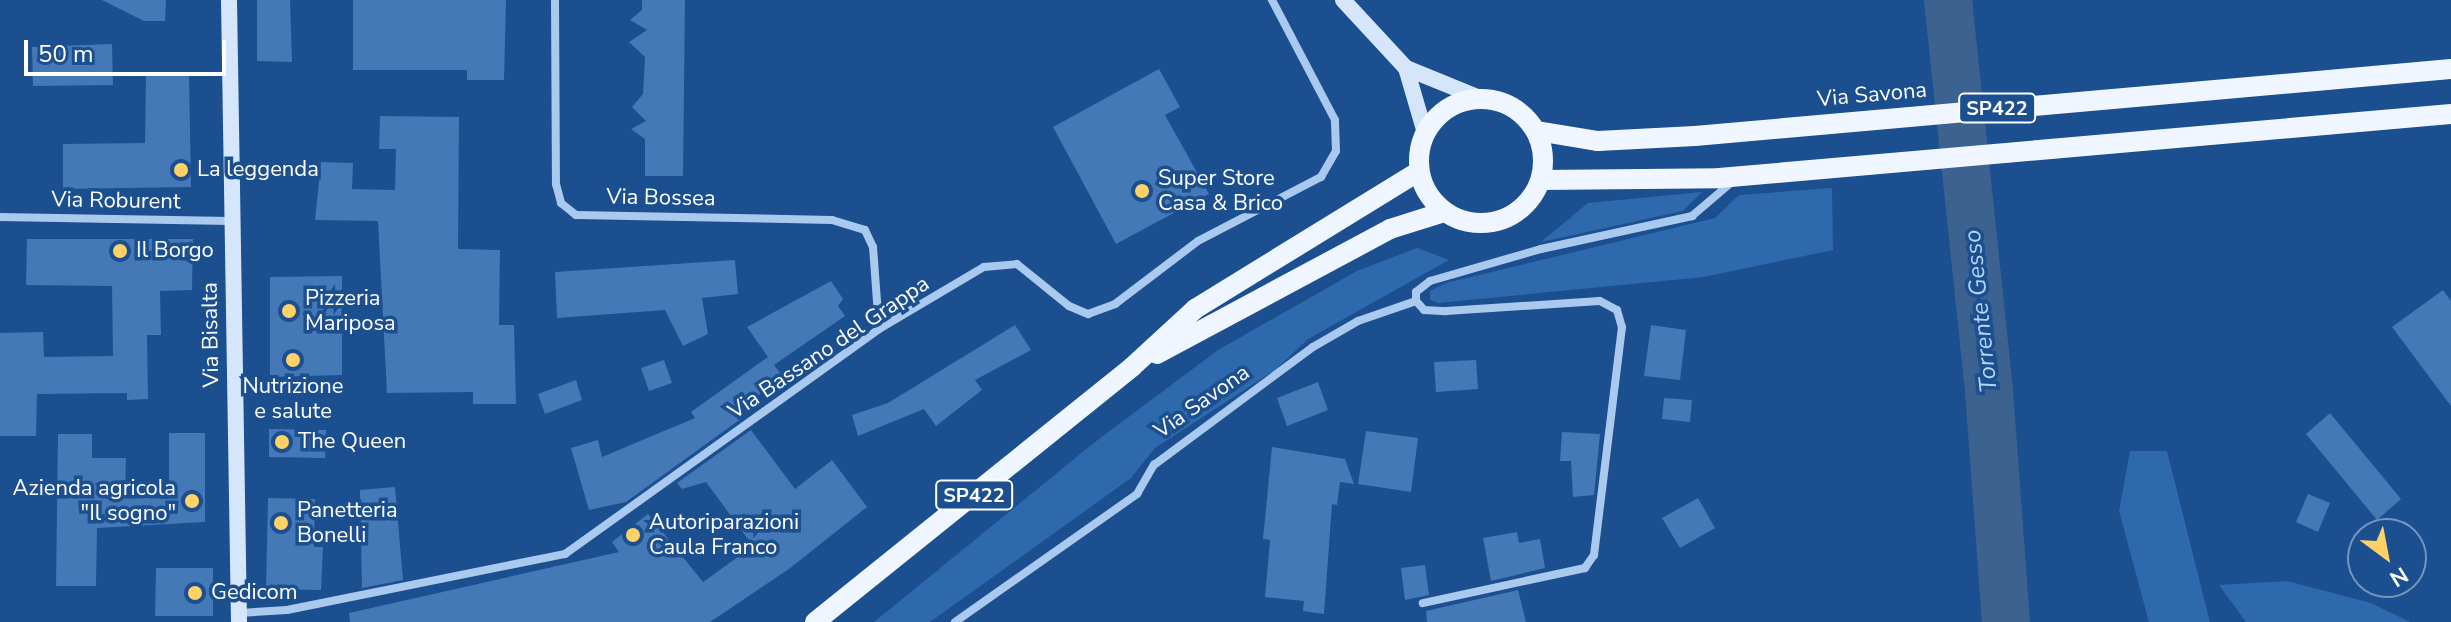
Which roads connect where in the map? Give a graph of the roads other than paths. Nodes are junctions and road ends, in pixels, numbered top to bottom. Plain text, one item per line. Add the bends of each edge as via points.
1 (229, 0) edge
2 (555, 0) edge
3 (1272, 0) edge
4 (1343, 0) edge
5 (1406, 68) junction
6 (2451, 69) edge
7 (1480, 98) junction
8 (2451, 114) edge
9 (1537, 131) junction
10 (1425, 133) junction
11 (1419, 171) junction
12 (1740, 175) junction
13 (1541, 180) junction
14 (1444, 212) junction
15 (0, 217) edge
16 (230, 221) junction
17 (1416, 301) junction
18 (879, 329) junction
19 (1132, 367) junction
20 (1423, 603) dead end
21 (238, 617) edge
22 (815, 622) edge
23 (955, 622) edge

1 - 16 street, Via Bisalta
2 - 18 street, Via Bossea via 556,184 561,203 576,215 832,220 865,230 873,247
3 - 18 street, Via Bassano del Grappa via 1335,120 1336,151 1321,177 1198,241 1115,304 1088,314 1069,306 1017,264 984,267
4 - 5 street
5 - 7 street
5 - 10 street
6 - 9 main road, Via Savona / SP422 via 1598,141
7 - 9 main road via 1522,113
7 - 10 main road via 1458,102 1438,115
8 - 12 main road, SP422
9 - 13 main road via 1543,155
10 - 11 main road
11 - 14 main road via 1432,201
11 - 19 main road, SP422 via 1195,309
12 - 13 main road, SP422
12 - 17 street, Via Savona via 1692,216 1541,249 1430,281 1416,292
13 - 14 main road via 1529,201 1500,220 1465,222
14 - 19 main road, SP422 via 1390,229
15 - 16 street, Via Roburent
16 - 21 street, Via Bisalta
17 - 20 street via 1424,310 1446,311 1600,301 1617,310 1622,327 1594,555 1585,568
17 - 23 street, Via Savona via 1358,321 1313,347 1154,465 1137,494
18 - 21 street, Via Bassano del Grappa via 565,554
19 - 22 main road, SP422

